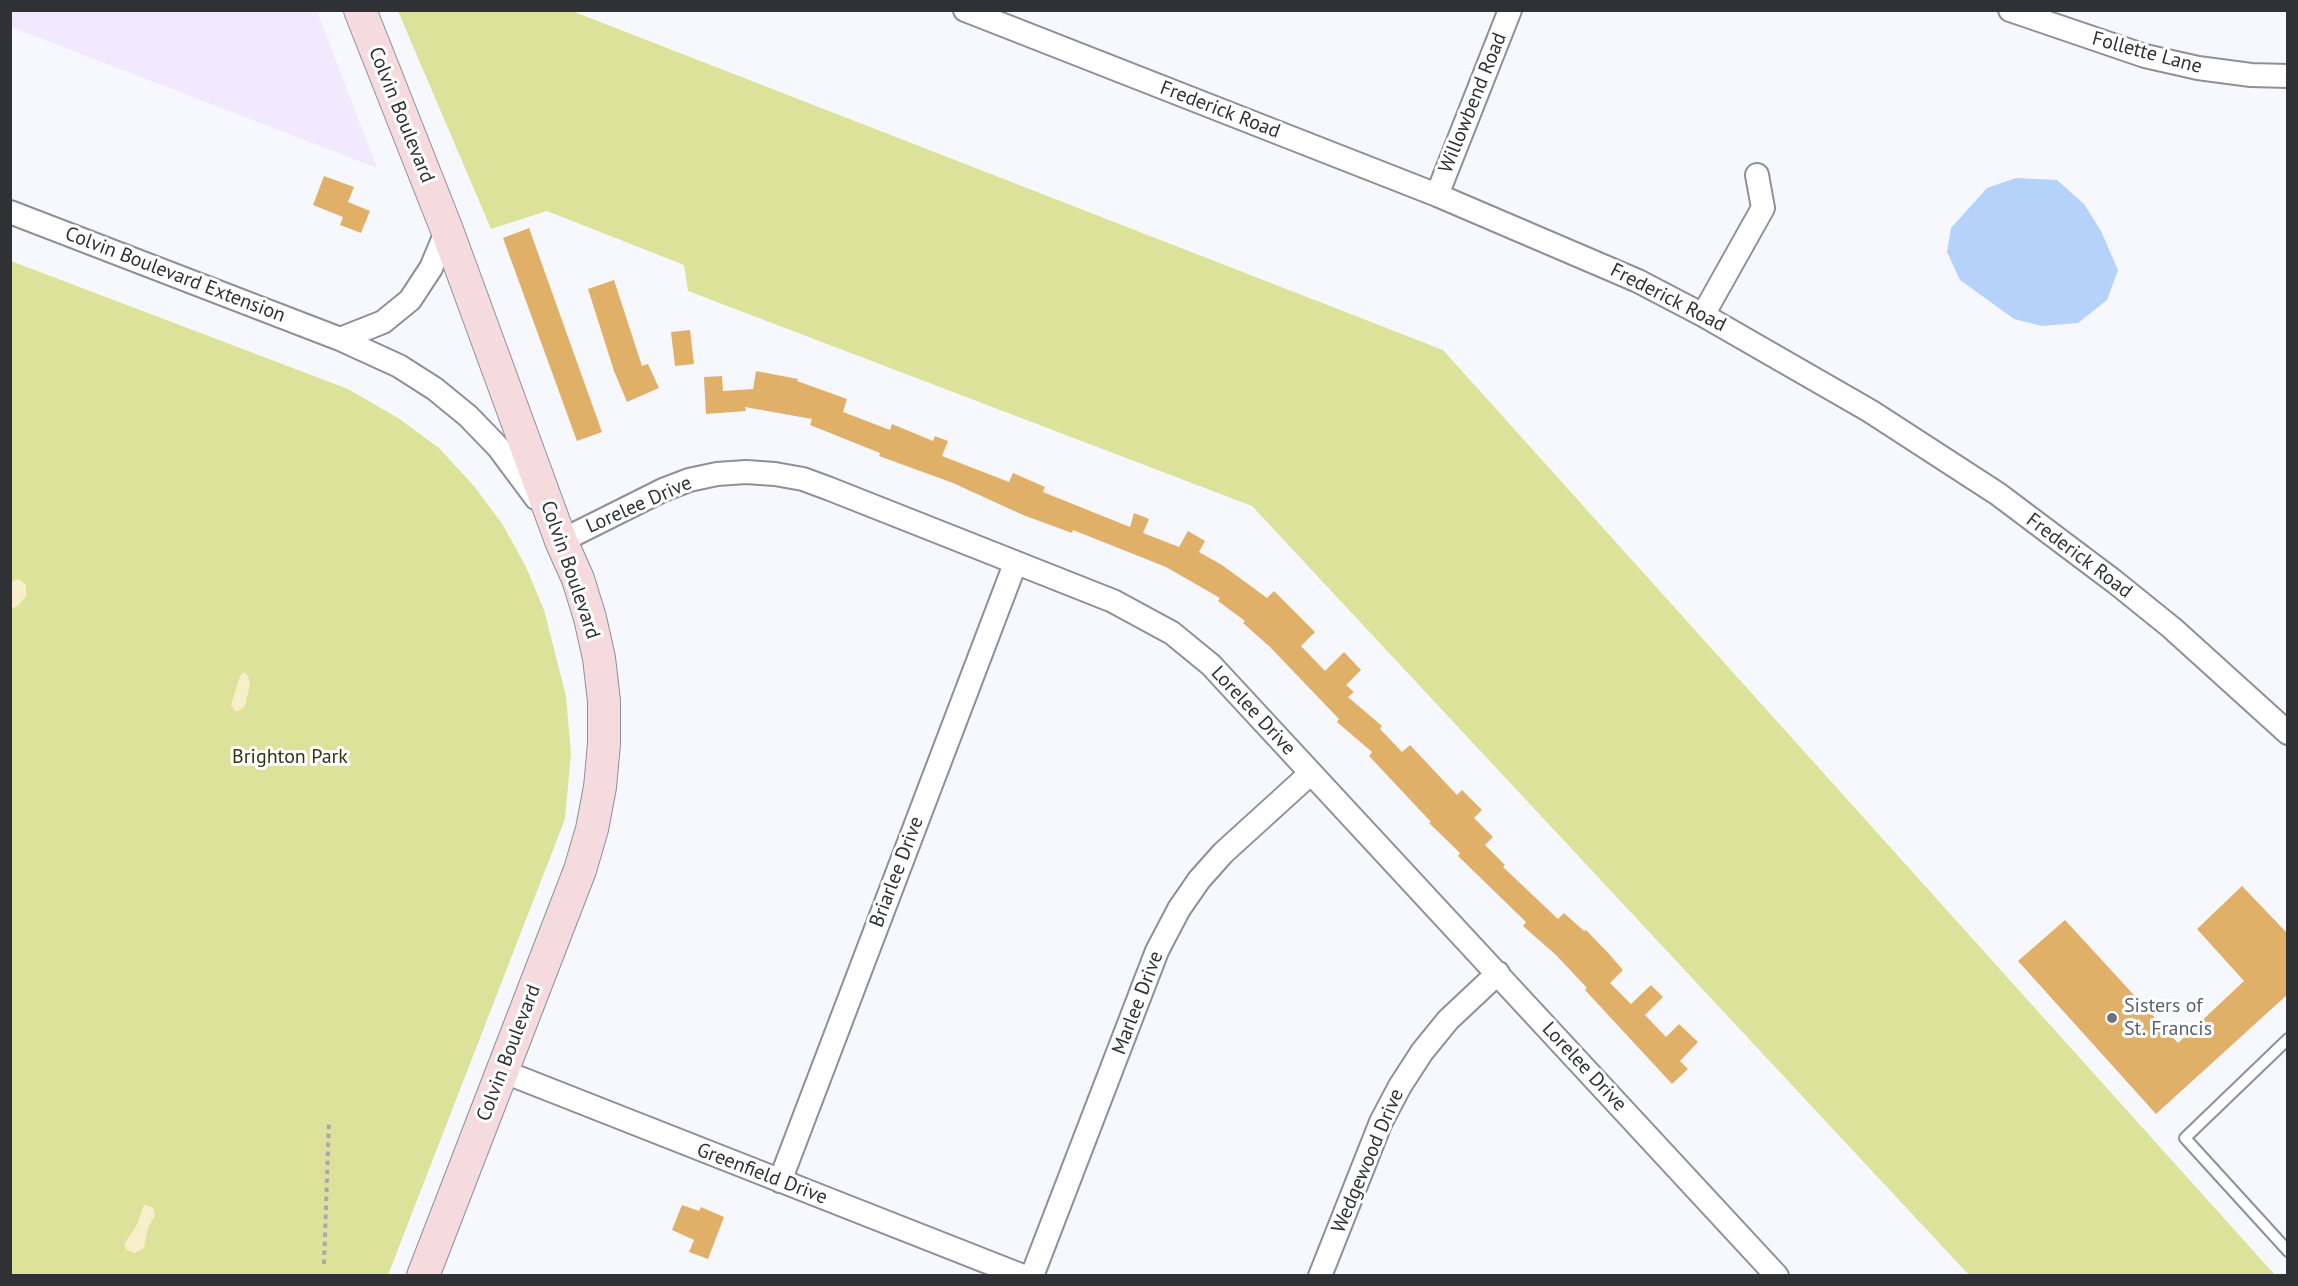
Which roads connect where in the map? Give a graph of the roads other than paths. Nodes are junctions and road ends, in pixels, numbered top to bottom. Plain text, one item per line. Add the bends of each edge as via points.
1 (360, 10) edge
2 (965, 10) edge
3 (1510, 10) edge
4 (2010, 10) edge
5 (2288, 76) edge
6 (1756, 175) dead end
7 (1437, 195) junction
8 (10, 212) edge
9 (447, 230) junction
10 (1703, 315) junction
11 (340, 339) junction
12 (561, 541) junction
13 (1015, 564) junction
14 (2288, 733) edge
15 (1311, 773) junction
16 (1498, 974) junction
17 (2288, 1039) edge
18 (502, 1071) junction
19 (780, 1181) junction
20 (2286, 1245) edge
21 (423, 1275) edge
22 (1023, 1275) edge
23 (1032, 1275) edge
24 (1320, 1275) edge
25 (1777, 1275) edge

1 - 9 street, Colvin Boulevard
2 - 7 street, Frederick Road
3 - 7 street, Willowbend Road
4 - 5 street, Follette Lane via 2145,56 2198,68
6 - 10 street via 1763,208
7 - 10 street, Frederick Road via 1638,281
8 - 11 street, Colvin Boulevard Extension
9 - 11 street via 410,300 383,322
9 - 12 street, Colvin Boulevard
10 - 14 street, Frederick Road via 1870,411 1998,494 2140,602
11 - 12 street, Colvin Boulevard Extension via 399,366 468,416 524,480
12 - 13 street, Lorelee Drive via 689,480 746,472 803,479
12 - 18 street, Colvin Boulevard via 578,579 599,658 604,712 600,787 580,870
13 - 15 street, Lorelee Drive via 1113,601 1172,633 1211,665
13 - 19 street, Briarlee Drive
15 - 16 street, Lorelee Drive
15 - 23 street, Marlee Drive via 1222,852 1179,909 1157,951
16 - 24 street, Wedgewood Drive via 1448,1020 1400,1086 1381,1122
16 - 25 street, Lorelee Drive
17 - 20 lane via 2184,1138
18 - 19 street, Greenfield Drive
18 - 21 street, Colvin Boulevard
19 - 22 street, Greenfield Drive

